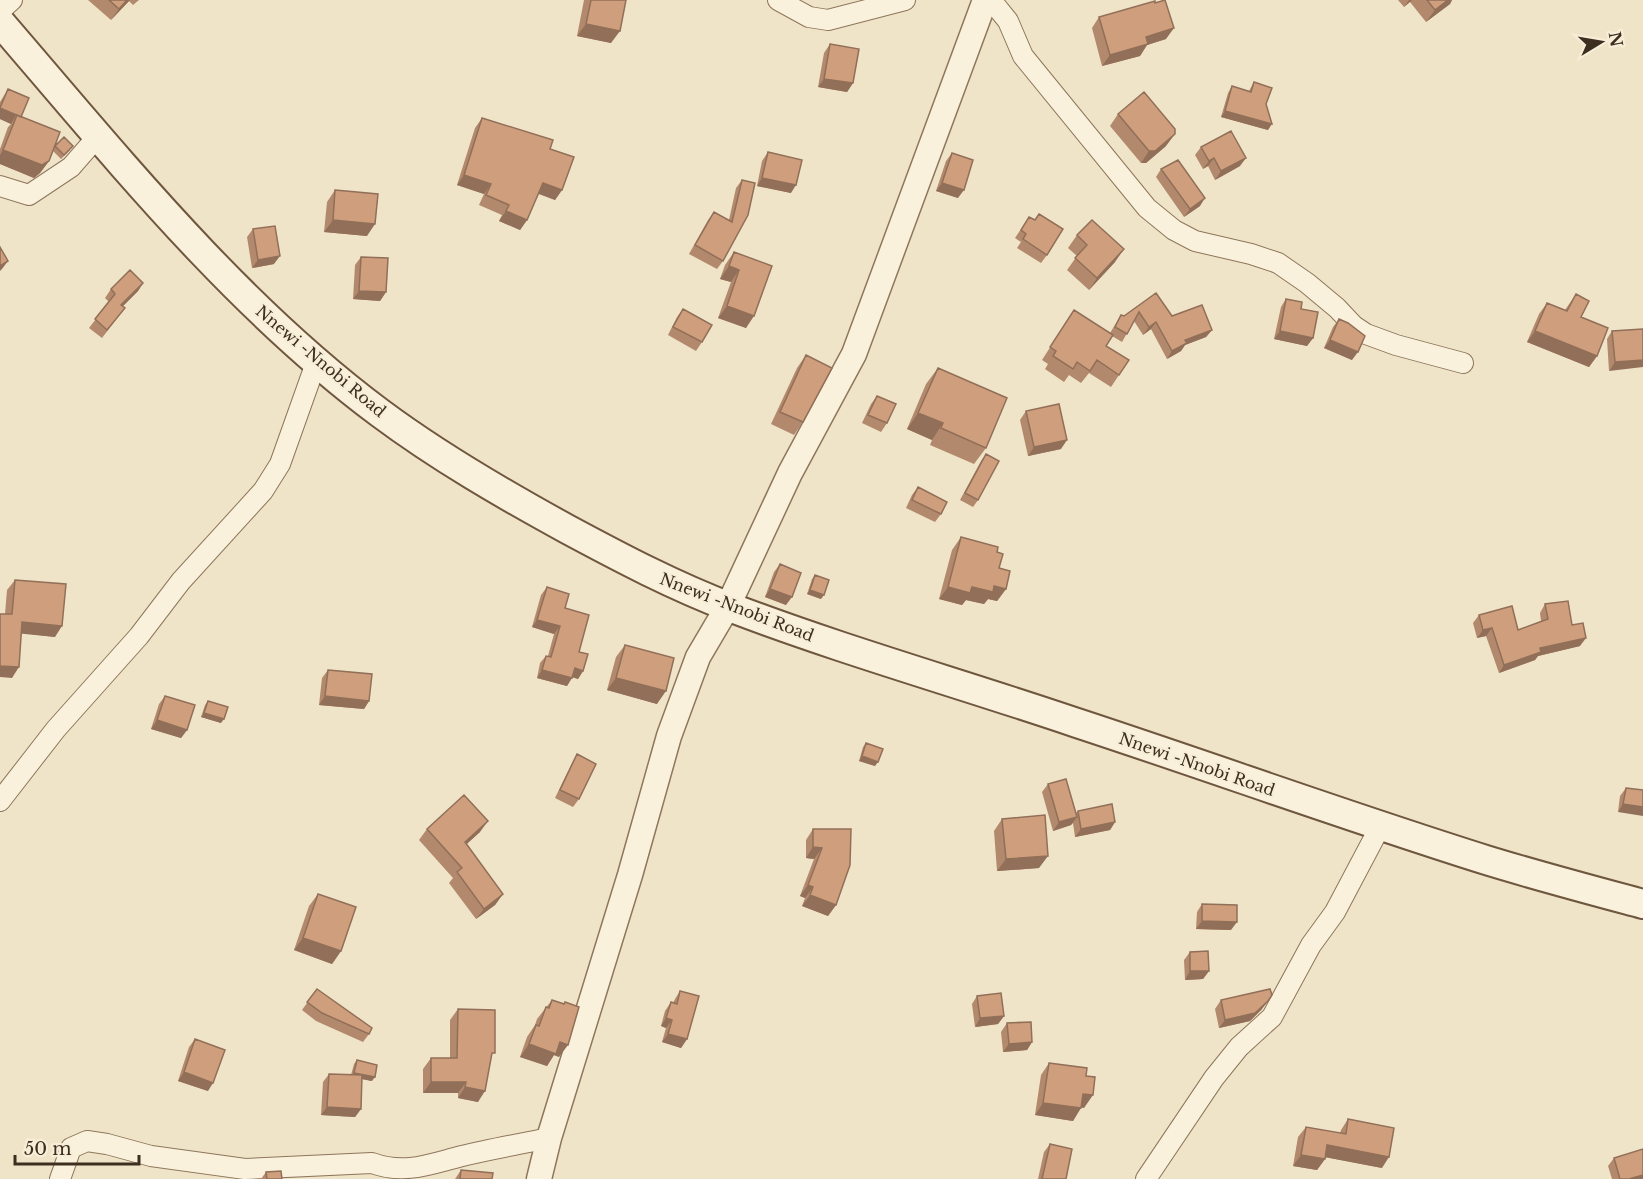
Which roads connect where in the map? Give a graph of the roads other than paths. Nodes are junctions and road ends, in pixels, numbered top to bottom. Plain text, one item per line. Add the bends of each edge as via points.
1 (12, 0) edge
2 (778, 0) edge
3 (905, 0) edge
4 (985, 0) edge
5 (991, 0) edge
6 (0, 11) edge
7 (0, 22) edge
8 (98, 136) junction
9 (0, 186) edge
10 (317, 360) junction
11 (1463, 363) dead end
12 (728, 606) junction
13 (0, 801) edge
14 (1381, 825) junction
15 (1643, 904) edge
16 (549, 1138) junction
17 (60, 1179) edge
18 (539, 1179) edge
19 (1146, 1179) edge

1 - 6 street
2 - 3 street via 809,17 828,21
4 - 12 street via 854,354 790,473
5 - 11 street via 1008,21 1023,56 1147,208 1174,230 1195,241 1278,263 1366,334
7 - 8 main road, Nnewi -Nnobi Road
8 - 9 street via 71,167 29,195
8 - 10 main road, Nnewi -Nnobi Road via 244,295
10 - 12 main road, Nnewi -Nnobi Road via 378,411 456,466 646,571
10 - 13 street via 280,464 263,491 180,581 139,636 56,729
12 - 14 main road, Nnewi -Nnobi Road via 861,654
12 - 16 street via 698,657 669,736
14 - 15 main road, Nnewi -Nnobi Road via 1488,861
14 - 19 street via 1272,1017 1239,1047 1214,1078
16 - 17 street via 400,1169 372,1163 245,1169 150,1156 87,1141 71,1148
16 - 18 street

